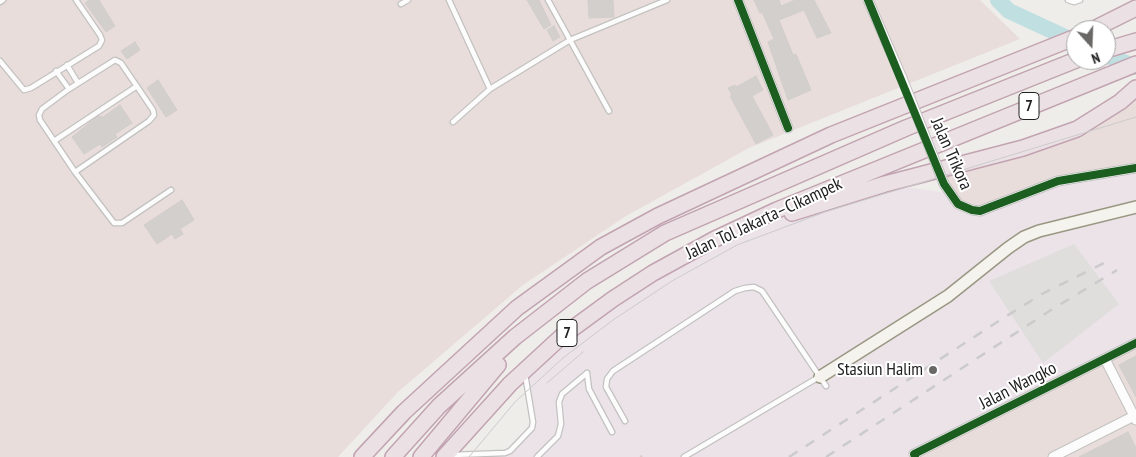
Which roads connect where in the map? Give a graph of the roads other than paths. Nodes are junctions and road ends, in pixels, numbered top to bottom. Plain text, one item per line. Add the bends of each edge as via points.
1 (76, 0) edge
2 (408, 0) edge
3 (449, 0) edge
4 (548, 0) edge
5 (667, 0) edge
6 (738, 0) edge
7 (868, 0) edge
8 (1068, 0) edge
9 (1080, 0) edge
10 (401, 4) dead end
11 (1136, 8) edge
12 (1112, 20) edge
13 (570, 40) junction
14 (1066, 41) edge
15 (1136, 41) edge
16 (1116, 47) edge
17 (0, 61) edge
18 (1066, 64) edge
19 (1136, 64) edge
20 (68, 65) junction
21 (56, 72) junction
22 (78, 83) junction
23 (137, 86) junction
24 (1136, 88) edge
25 (69, 89) junction
26 (490, 89) junction
27 (609, 111) dead end
28 (453, 122) dead end
29 (788, 128) dead end
30 (54, 141) junction
31 (1136, 168) edge
32 (76, 172) junction
33 (171, 190) dead end
34 (1136, 200) edge
35 (1136, 207) edge
36 (1038, 228) junction
37 (715, 240) junction
38 (529, 327) junction
39 (1136, 343) edge
40 (1105, 359) junction
41 (525, 370) junction
42 (823, 381) junction
43 (1135, 417) edge
44 (625, 421) dead end
45 (612, 432) dead end
46 (445, 456) edge
47 (914, 456) edge
48 (362, 457) edge
49 (393, 457) edge
50 (421, 457) edge
51 (537, 457) edge
52 (684, 457) edge
53 (1053, 457) edge

1 - 20 lane via 102,40 99,46
2 - 10 lane
3 - 26 lane
4 - 13 lane
5 - 13 lane
6 - 29 street
7 - 31 street, Jalan Trikora, bridge via 944,184 958,204 980,211 1058,181
8 - 9 lane
11 - 12 highway
13 - 26 lane
13 - 27 lane
14 - 48 highway via 831,135 690,200 601,247 510,314 410,406
15 - 16 highway
17 - 21 lane via 24,90
18 - 38 highway, Jalan Tol Jakarta–Cikampek / 7 via 665,233 588,281
19 - 37 highway, Jalan Tol Jakarta–Cikampek / 7 via 777,210
20 - 21 lane
20 - 22 lane
21 - 25 lane
22 - 23 lane via 116,60
22 - 25 lane
23 - 30 lane
23 - 32 lane via 153,110 153,118
24 - 37 highway via 1120,102 1077,128 1023,148 876,187
25 - 30 lane via 39,115
26 - 28 lane
30 - 32 lane
32 - 33 lane via 116,224
34 - 36 street
35 - 36 street
36 - 42 street via 1008,248 951,300
37 - 41 highway, Jalan Tol Jakarta–Cikampek / 7 via 613,299
38 - 49 highway, Jalan Tol Jakarta–Cikampek / 7 via 439,406
38 - 50 highway, Jalan Tol Jakarta–Cikampek / 7
39 - 40 street, Jalan Wangko
40 - 43 street
40 - 47 street, Jalan Wangko
41 - 46 highway, Jalan Tol Jakarta–Cikampek / 7
41 - 46 lane via 532,428 505,453
42 - 44 lane via 762,291 754,287 745,288 735,291 613,371 606,387
42 - 52 lane
43 - 53 street
45 - 51 lane via 589,389 587,373 562,394 558,402 558,436

